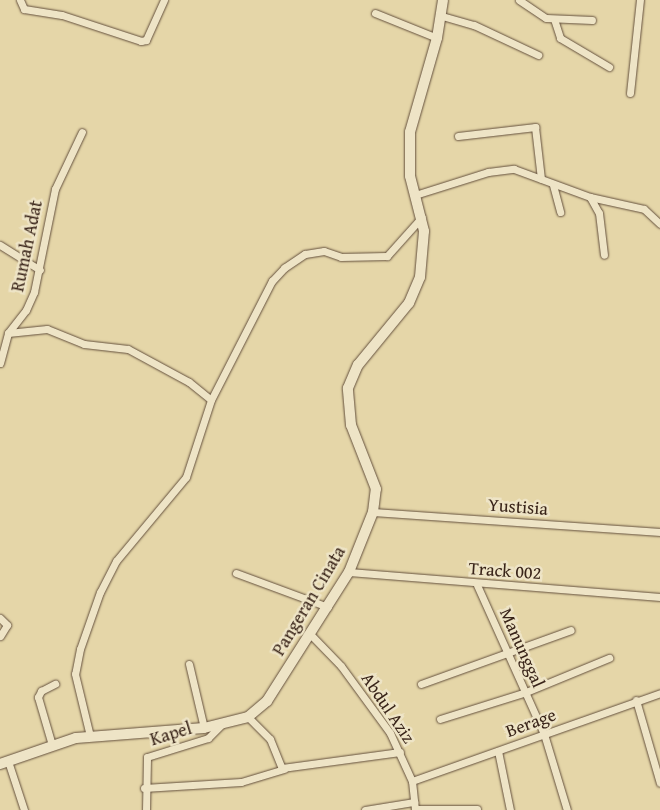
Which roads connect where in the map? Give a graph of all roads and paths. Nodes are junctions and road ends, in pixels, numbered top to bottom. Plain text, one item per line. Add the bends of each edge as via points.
1 (20, 0) edge
2 (164, 0) edge
3 (443, 0) edge
4 (519, 0) edge
5 (640, 0) edge
6 (375, 13) dead end
7 (442, 16) junction
8 (554, 20) junction
9 (592, 20) dead end
10 (437, 38) junction
11 (538, 55) dead end
12 (609, 67) dead end
13 (630, 94) dead end
14 (82, 132) dead end
15 (458, 136) dead end
16 (541, 179) junction
17 (553, 184) junction
18 (415, 195) junction
19 (590, 197) junction
20 (560, 212) dead end
21 (422, 216) junction
22 (660, 224) edge
23 (0, 245) edge
24 (604, 255) dead end
25 (40, 270) junction
26 (8, 333) junction
27 (0, 363) edge
28 (211, 400) junction
29 (373, 512) junction
30 (660, 532) edge
31 (349, 572) junction
32 (236, 573) dead end
33 (477, 584) junction
34 (660, 597) edge
35 (328, 607) junction
36 (0, 618) edge
37 (571, 630) dead end
38 (311, 635) junction
39 (0, 636) edge
40 (507, 650) junction
41 (609, 658) dead end
42 (189, 664) dead end
43 (55, 684) dead end
44 (420, 684) dead end
45 (526, 692) junction
46 (660, 693) edge
47 (636, 700) junction
48 (248, 717) junction
49 (440, 718) dead end
50 (221, 725) junction
51 (204, 728) junction
52 (544, 734) junction
53 (90, 736) junction
54 (52, 745) junction
55 (498, 751) junction
56 (400, 752) junction
57 (4, 762) edge
58 (286, 768) junction
59 (412, 781) junction
60 (660, 782) edge
61 (144, 788) junction
62 (414, 807) edge
63 (478, 809) edge
64 (24, 810) edge
65 (146, 810) edge
66 (365, 810) edge
67 (510, 810) edge
68 (567, 810) edge

1 - 2 street via 24,10 62,15 141,41 146,40
3 - 7 street, Pangeran Cinata
4 - 8 street via 539,16
5 - 13 street
6 - 10 street
7 - 10 street, Pangeran Cinata
7 - 11 street via 474,24
8 - 9 street
8 - 12 street via 560,38
10 - 18 street, Pangeran Cinata via 416,101 410,145
14 - 25 street, Rumah Adat via 55,189
15 - 16 street via 535,128
16 - 17 street
16 - 18 street via 525,171 501,169
17 - 19 street
17 - 20 street
18 - 21 street, Pangeran Cinata
19 - 22 street via 633,205 650,212
19 - 24 street via 599,213
21 - 28 street via 387,256 342,257 324,251 305,254 284,268 272,281
21 - 29 street, Pangeran Cinata via 423,263 415,290 400,317 358,364 348,388 351,425 376,489
23 - 25 street
25 - 26 street, Rumah Adat via 30,304
26 - 27 street, Rumah Adat
26 - 28 street via 43,328 84,344 128,349 189,382
28 - 53 street via 186,477 116,561 100,592 80,649 75,674
29 - 30 street, Yustisia
29 - 31 street, Pangeran Cinata
31 - 33 street, Track 002
31 - 35 street, Pangeran Cinata
32 - 35 street
33 - 34 street, Track 002
33 - 40 street, Manunggal
35 - 38 street, Pangeran Cinata
36 - 39 street via 7,625
37 - 40 street
38 - 48 street, Pangeran Cinata via 267,701
38 - 56 street, Abdul Aziz via 349,677
40 - 44 street
40 - 45 street, Manunggal
41 - 45 street
42 - 51 street
43 - 54 street via 41,691 38,697
45 - 49 street
45 - 52 street, Manunggal
46 - 47 street, Berage
47 - 52 street, Berage
47 - 60 street
48 - 50 street, Pangeran Cinata
48 - 58 street via 270,739 278,765
50 - 51 street, Pangeran Cinata
50 - 61 street, Kapel via 208,738 147,757
51 - 53 street, Pangeran Cinata
52 - 55 street, Berage
52 - 68 street, Manunggal
53 - 54 street, Pangeran Cinata
54 - 57 street, Pangeran Cinata
55 - 59 street, Berage
55 - 67 street
56 - 58 street
56 - 59 street, Abdul Aziz
57 - 64 street
58 - 61 street via 242,782
59 - 62 street, Abdul Aziz
61 - 65 street, Kapel
62 - 63 street
62 - 66 street

